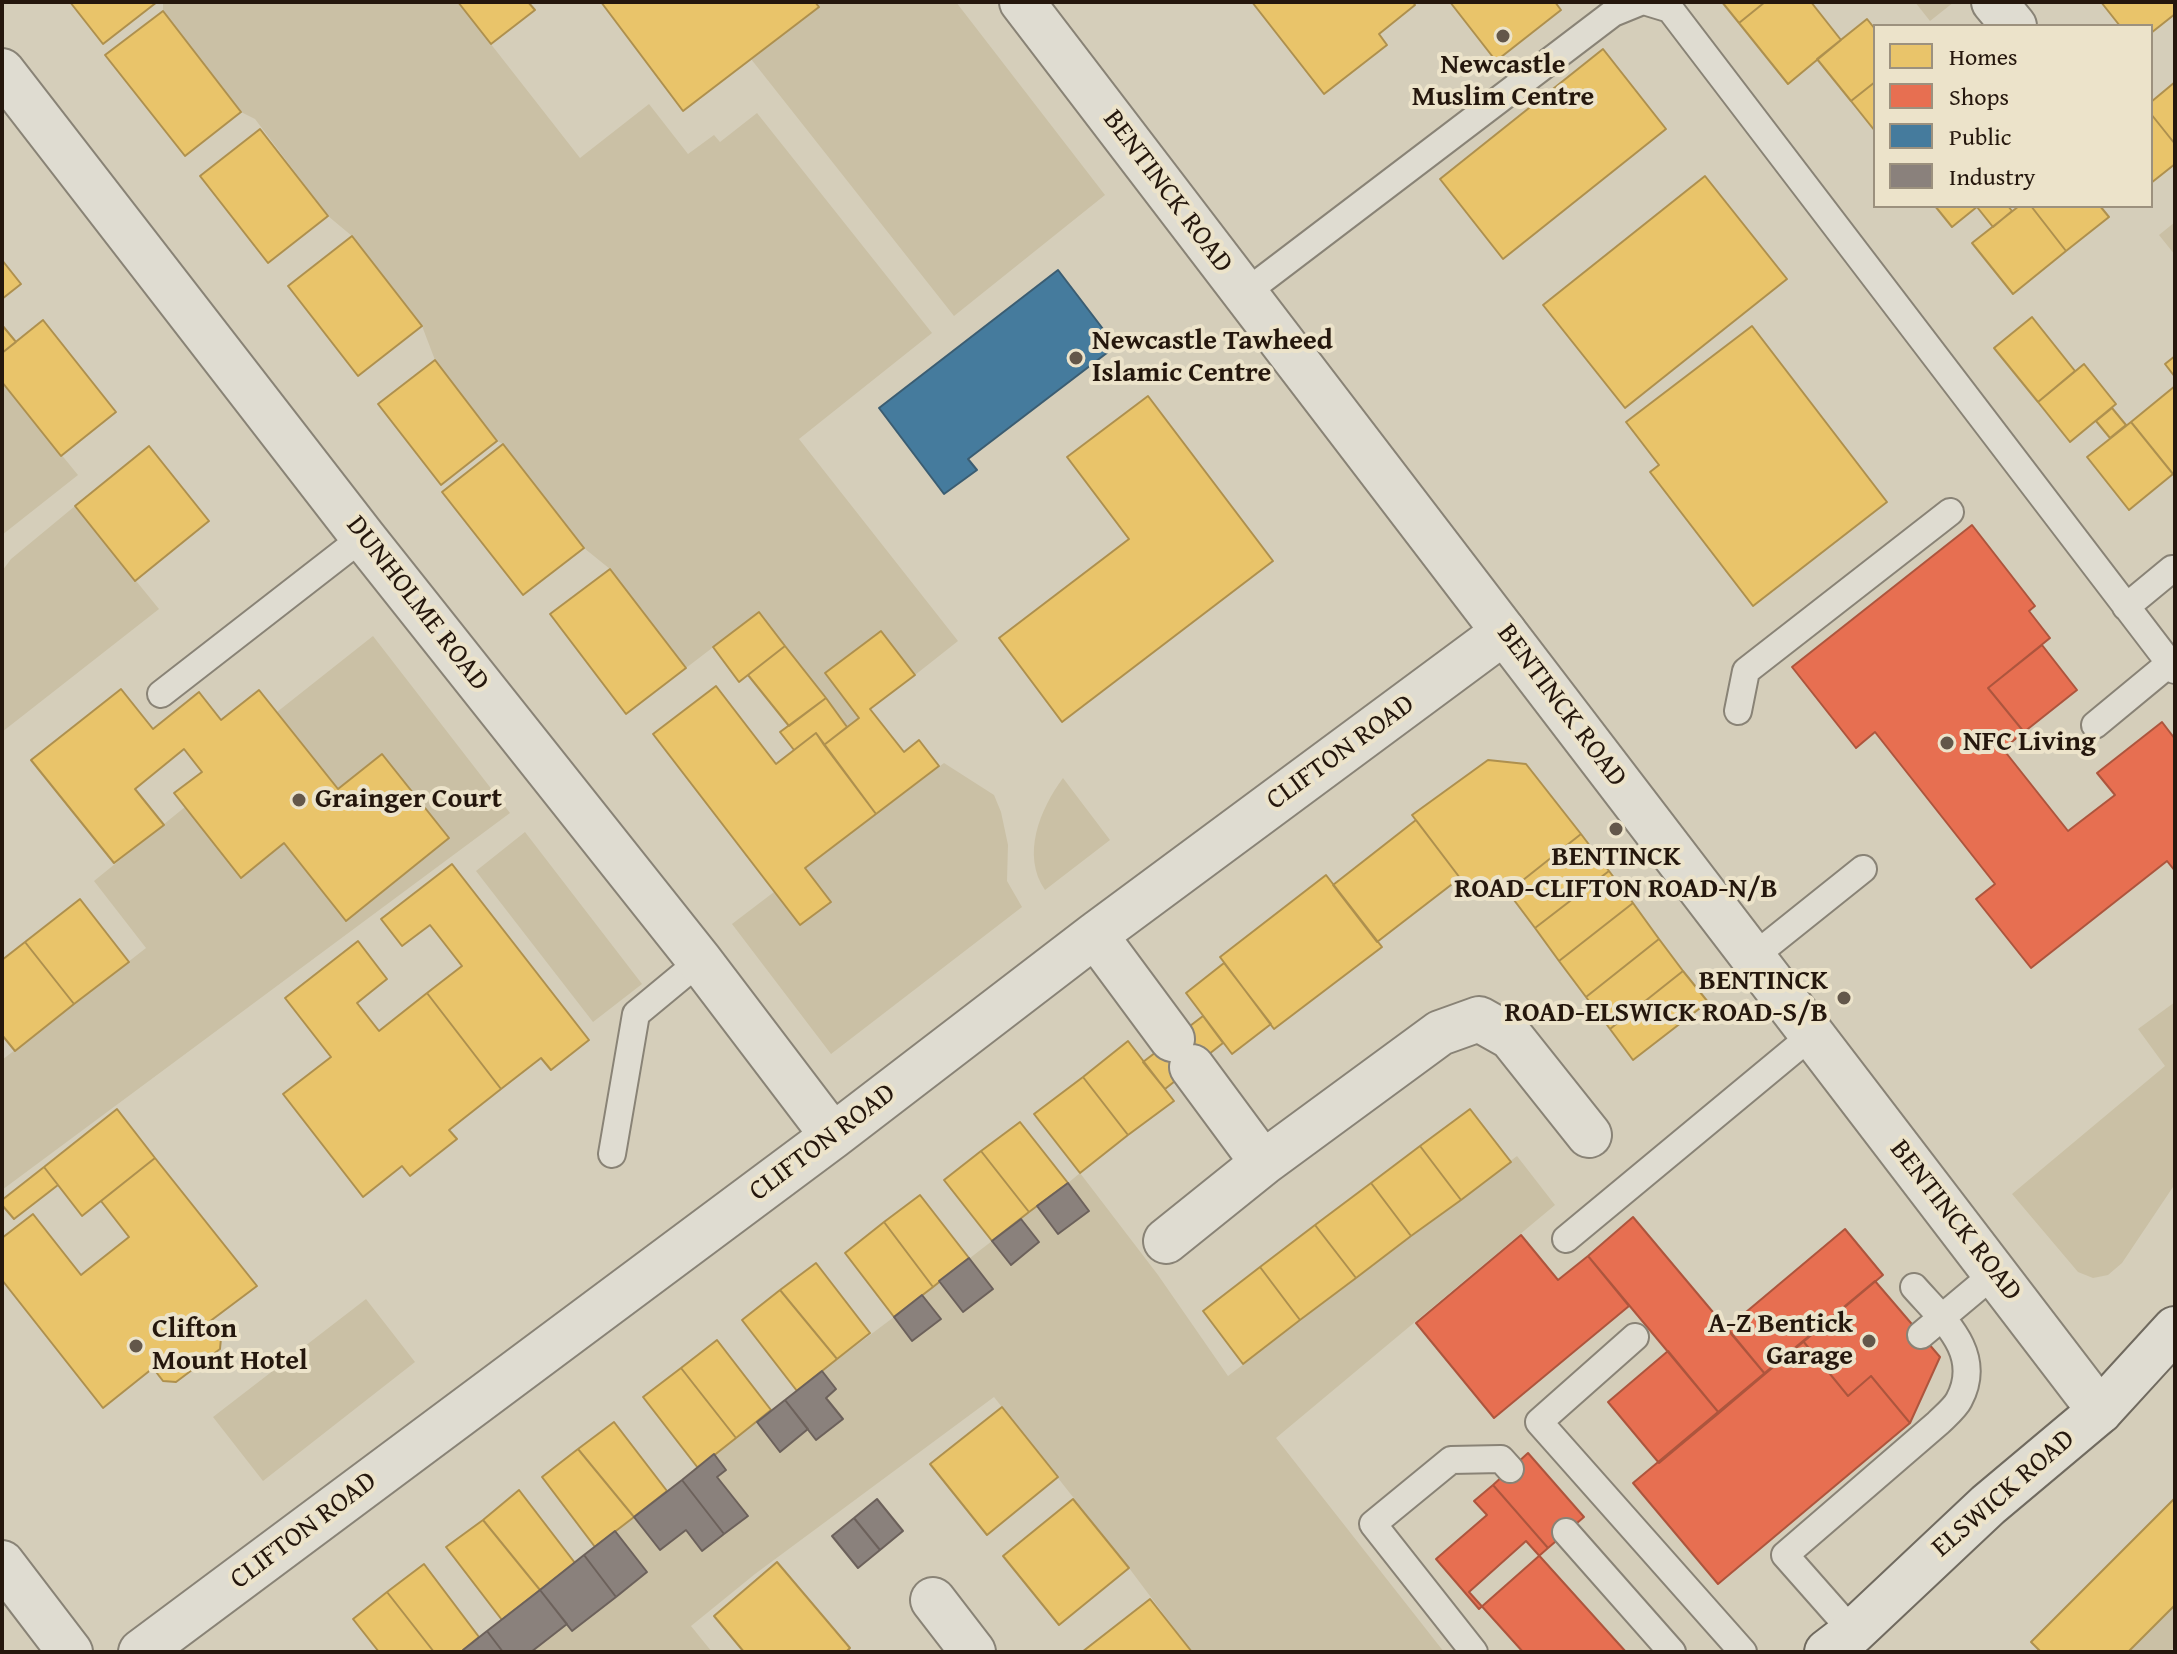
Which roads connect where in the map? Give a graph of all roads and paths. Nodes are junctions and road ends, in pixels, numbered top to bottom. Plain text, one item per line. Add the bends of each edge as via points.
1 (1022, 2) edge
2 (1640, 2) edge
3 (1647, 2) edge
4 (1994, 2) edge
5 (2012, 24) edge
6 (2, 71) edge
7 (1245, 293) junction
8 (1950, 512) dead end
9 (363, 537) junction
10 (2172, 569) dead end
11 (2126, 607) junction
12 (1504, 632) junction
13 (2172, 667) edge
14 (161, 694) dead end
15 (1738, 711) dead end
16 (2095, 725) dead end
17 (1863, 869) dead end
18 (1095, 935) junction
19 (1753, 957) junction
20 (700, 961) junction
21 (1812, 1035) junction
22 (1589, 1135) dead end
23 (833, 1136) junction
24 (612, 1154) dead end
25 (1263, 1163) junction
26 (1566, 1239) dead end
27 (1166, 1241) dead end
28 (1995, 1273) junction
29 (1914, 1287) dead end
30 (1931, 1327) junction
31 (2175, 1329) edge
32 (1635, 1337) dead end
33 (2100, 1411) junction
34 (1510, 1469) dead end
35 (1566, 1532) dead end
36 (2, 1563) edge
37 (933, 1600) dead end
38 (1840, 1642) edge
39 (70, 1652) edge
40 (141, 1652) edge
41 (973, 1652) edge
42 (1474, 1652) edge
43 (1672, 1652) edge
44 (1743, 1652) edge

1 - 7 street, BENTINCK ROAD
2 - 7 lane via 1613,13
3 - 11 lane via 1670,9
4 - 5 street
6 - 9 street, DUNHOLME ROAD
7 - 12 street, BENTINCK ROAD
8 - 15 lane via 1746,671
9 - 14 lane
9 - 20 street, DUNHOLME ROAD
10 - 11 lane
11 - 13 lane
12 - 18 street, CLIFTON ROAD
12 - 19 street, BENTINCK ROAD
13 - 16 lane
17 - 19 lane
18 - 23 street, CLIFTON ROAD
18 - 25 street
19 - 21 street, BENTINCK ROAD
20 - 23 street, DUNHOLME ROAD
20 - 24 lane via 636,1014
21 - 26 lane
21 - 28 street, BENTINCK ROAD
22 - 25 street via 1511,1037 1479,1019 1440,1033
23 - 40 street, CLIFTON ROAD
25 - 27 street
28 - 30 lane
28 - 33 street, BENTINCK ROAD
29 - 30 lane
30 - 38 lane via 1966,1353 1967,1378 1959,1402 1785,1555
31 - 33 street, ELSWICK ROAD
32 - 44 lane via 1539,1422
33 - 38 street, ELSWICK ROAD via 1988,1505
34 - 42 lane via 1501,1459 1451,1460 1373,1524
35 - 43 lane
36 - 39 street
37 - 41 street

